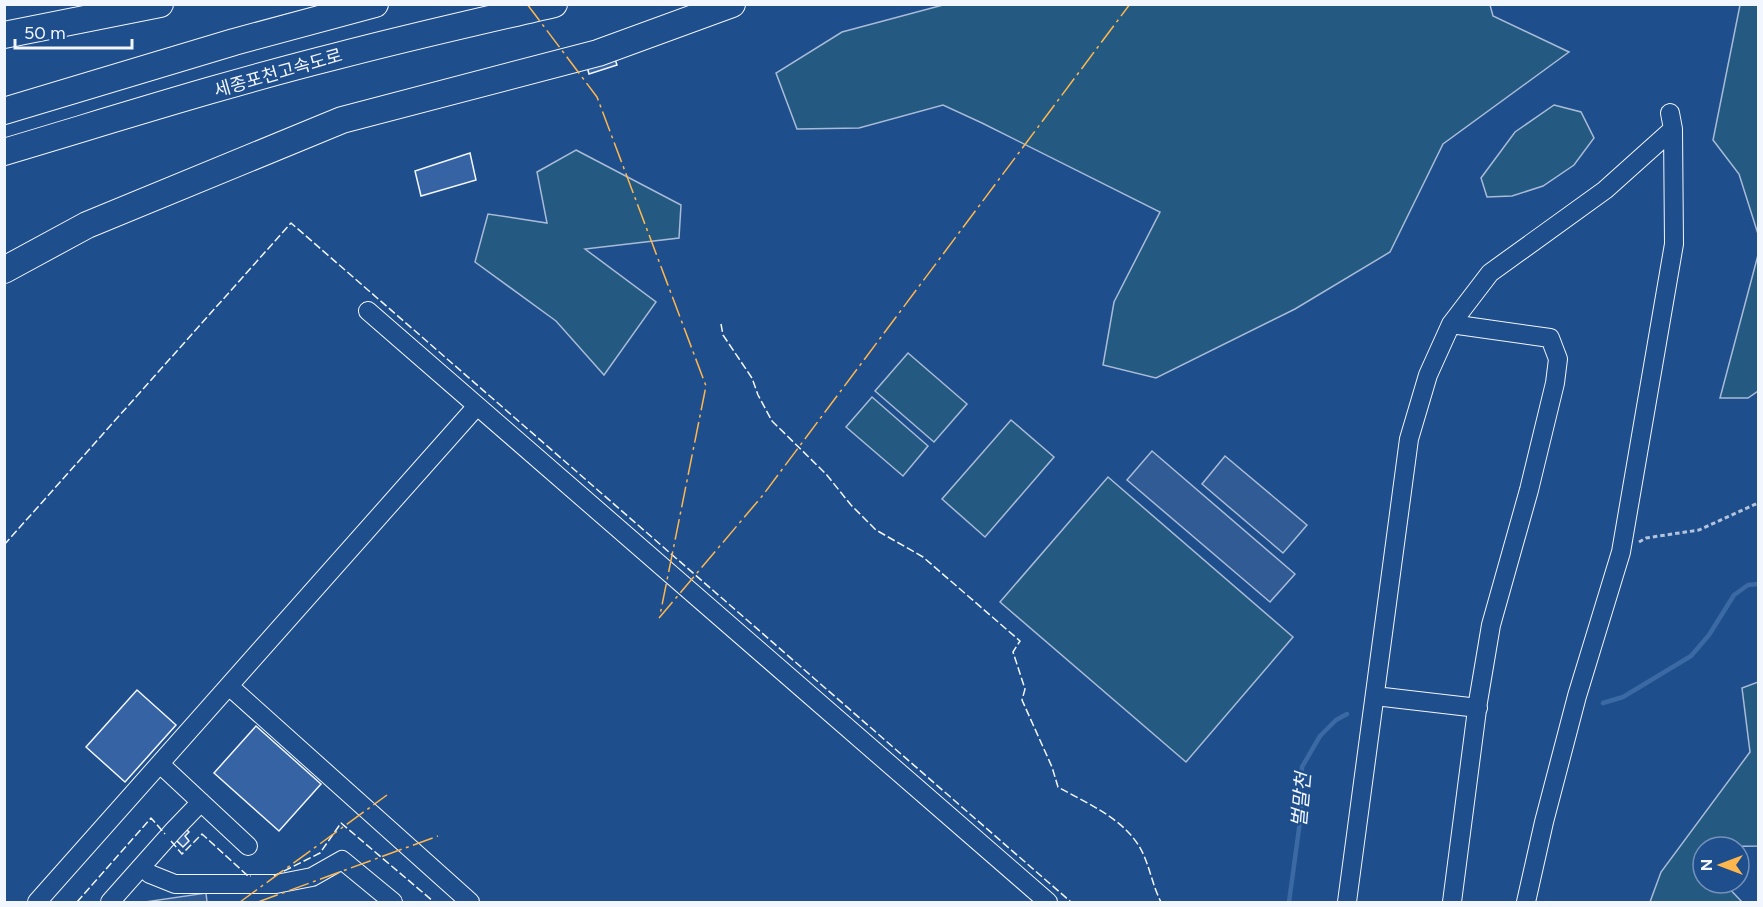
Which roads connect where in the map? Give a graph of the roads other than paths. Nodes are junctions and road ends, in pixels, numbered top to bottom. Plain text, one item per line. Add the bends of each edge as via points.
1 (160, 4) edge
2 (375, 4) edge
3 (554, 4) edge
4 (732, 4) edge
5 (4, 35) edge
6 (4, 111) edge
7 (4, 152) edge
8 (4, 270) edge
9 (368, 311) dead end
10 (1451, 324) junction
11 (477, 406) junction
12 (229, 686) junction
13 (1375, 696) junction
14 (1478, 708) junction
15 (160, 764) junction
16 (201, 802) junction
17 (248, 846) dead end
18 (142, 867) junction
19 (37, 903) edge
20 (110, 903) edge
21 (393, 903) edge
22 (470, 903) edge
23 (1048, 903) edge
24 (1347, 903) edge
25 (1452, 903) edge
26 (1526, 903) edge

1 - 5 highway
2 - 6 highway via 222,45
3 - 7 highway, 세종포천고속도로 via 335,56
4 - 8 highway via 598,53 342,120 87,225
9 - 11 street
10 - 13 street via 1428,375 1409,439
10 - 14 street via 1550,338 1558,358 1529,490 1491,625
10 - 26 street via 1490,273 1605,189 1672,121 1674,244 1621,552 1577,696
11 - 12 street
11 - 23 street
12 - 15 street
12 - 22 street
13 - 14 street
13 - 24 street
14 - 25 street
15 - 16 street
15 - 19 street
16 - 17 street
16 - 18 street
18 - 20 street
18 - 21 street via 175,884 276,884 312,878 342,860

